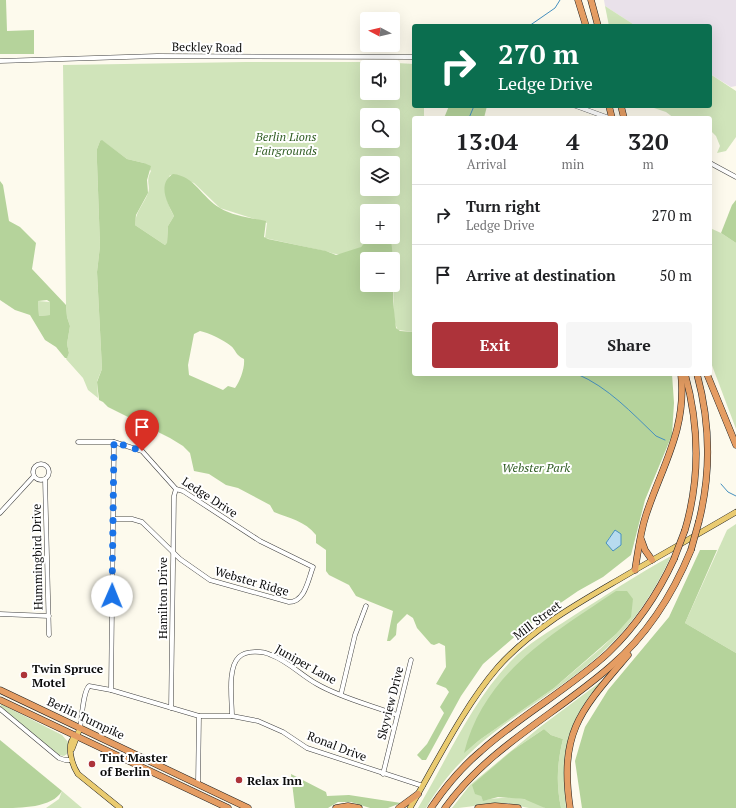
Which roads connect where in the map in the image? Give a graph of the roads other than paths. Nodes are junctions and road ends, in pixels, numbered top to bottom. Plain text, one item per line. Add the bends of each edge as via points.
1 (578, 0) edge
2 (591, 0) edge
3 (585, 24) edge
4 (597, 24) edge
5 (412, 57) edge
6 (0, 61) edge
7 (582, 108) edge
8 (604, 116) edge
9 (712, 164) edge
10 (736, 177) edge
11 (681, 376) edge
12 (685, 376) edge
13 (697, 376) edge
14 (708, 376) edge
15 (78, 442) dead end
16 (114, 442) junction
17 (736, 445) edge
18 (34, 476) junction
19 (45, 479) junction
20 (176, 489) junction
21 (736, 512) edge
22 (0, 513) edge
23 (113, 518) junction
24 (641, 536) junction
25 (172, 552) junction
26 (652, 560) junction
27 (313, 567) joint
28 (635, 570) junction
29 (366, 606) dead end
30 (0, 614) edge
31 (49, 616) junction
32 (49, 635) dead end
33 (640, 636) junction
34 (411, 660) dead end
35 (0, 690) edge
36 (110, 690) junction
37 (341, 694) junction
38 (0, 700) edge
39 (171, 708) junction
40 (0, 709) edge
41 (397, 715) junction
42 (199, 716) junction
43 (232, 716) junction
44 (80, 728) junction
45 (76, 736) junction
46 (71, 760) junction
47 (383, 774) junction
48 (198, 784) junction
49 (422, 786) junction
50 (418, 794) junction
51 (120, 808) edge
52 (228, 808) edge
53 (248, 808) edge
54 (336, 808) edge
55 (359, 808) edge
56 (399, 808) edge
57 (410, 808) edge
58 (431, 808) edge
59 (445, 808) edge
60 (478, 808) edge
61 (518, 808) edge
62 (570, 808) edge

1 - 3 highway
2 - 4 highway
5 - 6 street, Beckley Road via 157,56
7 - 8 street
9 - 10 street
11 - 24 highway via 682,404 677,433 646,513
12 - 58 highway, bridge via 694,414 696,451 693,491 685,530 674,559 646,609 614,647 588,670 481,750
13 - 33 highway, bridge via 708,448 706,487 699,521 691,550 668,598
14 - 17 highway
15 - 16 street, Ledge Drive
16 - 20 street, Ledge Drive via 142,451
16 - 23 street
18 - 19 street
18 - 19 street, Hummingbird Drive via 36,466 44,464 49,471
18 - 22 street, Hummingbird Drive
19 - 31 street, Hummingbird Drive
20 - 25 street, Hamilton Drive
20 - 27 street, Ledge Drive via 260,541
21 - 26 main road, Mill Street
23 - 25 street, Webster Ridge via 142,522
23 - 36 street
24 - 26 highway via 643,546
24 - 28 highway
25 - 27 street, Webster Ridge via 210,580 289,602 301,598
25 - 39 street, Hamilton Drive
26 - 28 main road, Mill Street
28 - 49 main road, Mill Street via 553,619 506,658 481,688
29 - 37 street via 355,635
30 - 31 street
31 - 32 street, Hummingbird Drive
33 - 59 highway via 600,675 491,757 465,782
33 - 62 highway via 632,651 593,695 576,726 567,763
34 - 41 street, Skyview Drive
35 - 44 highway, Berlin Turnpike
36 - 39 street, Ronal Drive
36 - 44 street, Ronal Drive via 90,686 85,690
37 - 41 street, Juniper Lane
37 - 43 street, Juniper Lane via 318,685 271,655 247,653 233,664
38 - 45 highway, Berlin Turnpike
39 - 42 street, Ronal Drive
40 - 46 street via 60,758
41 - 47 street, Skyview Drive
42 - 43 street, Ronal Drive
42 - 48 street
43 - 47 street, Ronal Drive via 258,722 283,732 307,748
44 - 45 main road
44 - 48 highway, Berlin Turnpike
45 - 46 main road via 72,740
45 - 52 highway, Berlin Turnpike
46 - 51 main road via 78,774
47 - 49 street, Ronal Drive
48 - 53 highway, Berlin Turnpike
49 - 50 main road, Mill Street
50 - 56 highway
50 - 57 main road, Mill Street
54 - 55 highway
60 - 61 highway

